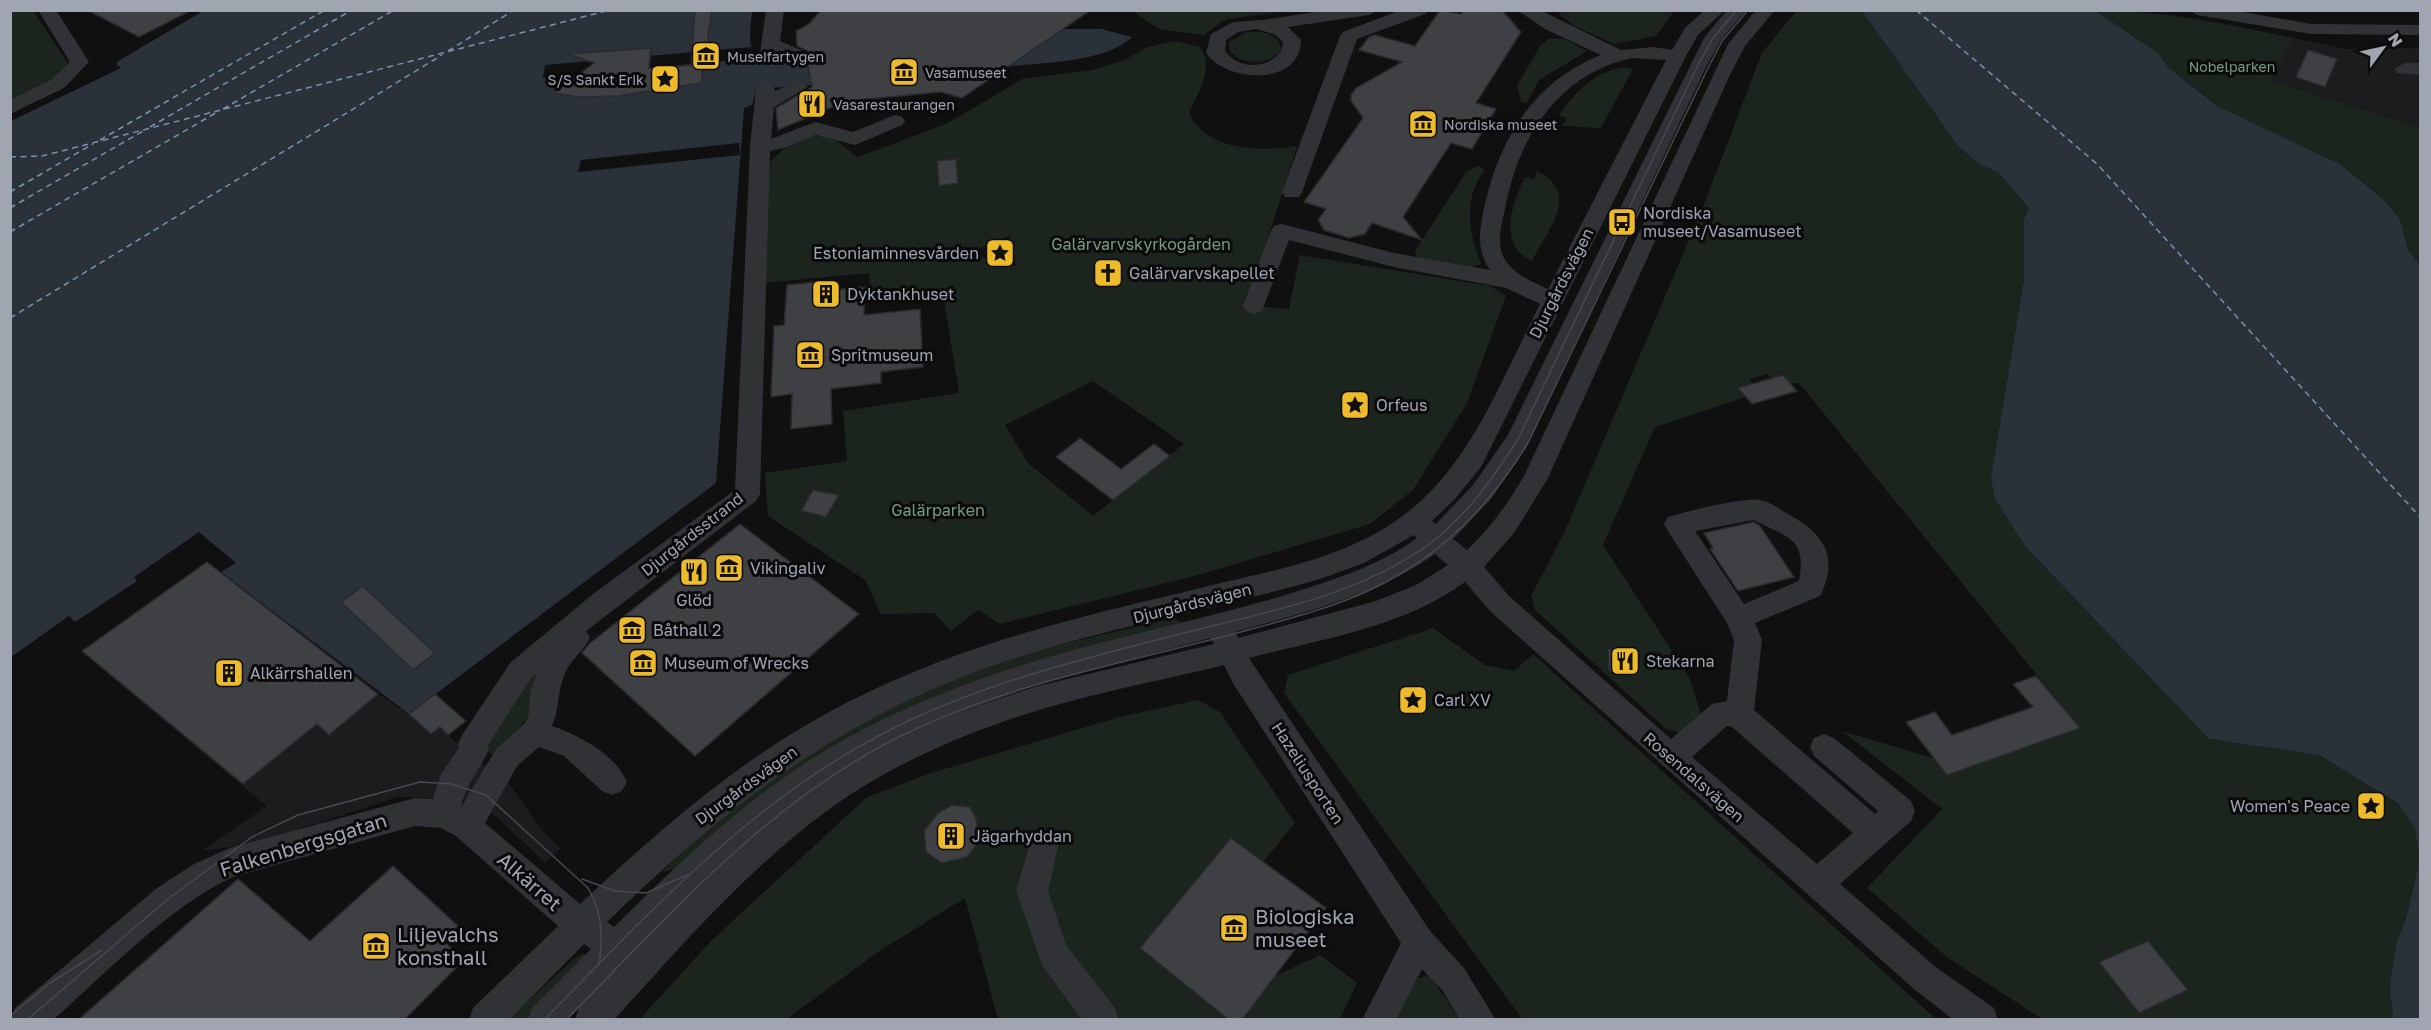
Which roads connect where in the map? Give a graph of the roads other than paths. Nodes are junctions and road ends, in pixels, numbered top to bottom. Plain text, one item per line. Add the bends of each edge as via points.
1 (47, 10) edge
2 (776, 10) edge
3 (1369, 10) edge
4 (1419, 10) edge
5 (1526, 10) edge
6 (1766, 10) edge
7 (2197, 10) edge
8 (2258, 10) edge
9 (1729, 15) edge
10 (1305, 20) junction
11 (2376, 21) edge
12 (2421, 21) edge
13 (1266, 25) junction
14 (2421, 30) edge
15 (1290, 37) junction
16 (1617, 54) junction
17 (798, 56) dead end
18 (1677, 56) junction
19 (798, 87) dead end
20 (10, 108) edge
21 (896, 121) dead end
22 (760, 146) junction
23 (1282, 231) junction
24 (1511, 281) junction
25 (1552, 300) junction
26 (1254, 306) dead end
27 (1432, 535) junction
28 (1467, 566) junction
29 (1207, 598) junction
30 (582, 618) junction
31 (1739, 618) junction
32 (1225, 638) junction
33 (1739, 715) junction
34 (536, 732) junction
35 (1824, 747) dead end
36 (1671, 757) junction
37 (612, 782) dead end
38 (442, 817) junction
39 (1875, 833) junction
40 (1043, 846) dead end
41 (1817, 885) junction
42 (583, 924) junction
43 (1419, 942) junction
44 (626, 959) junction
45 (92, 966) junction
46 (27, 1020) edge
47 (51, 1020) edge
48 (485, 1020) edge
49 (544, 1020) edge
50 (566, 1020) edge
51 (591, 1020) edge
52 (1103, 1020) edge
53 (1378, 1020) edge
54 (1480, 1020) edge
55 (1982, 1020) edge

1 - 20 street via 80,62 73,73 56,85
2 - 17 street via 769,52
3 - 10 street
4 - 23 street via 1349,36 1291,194
5 - 16 street
6 - 9 street, Djurgårdsvägen
7 - 11 street via 2311,29
8 - 11 street via 2304,19
9 - 18 street, Djurgårdsvägen via 1691,32
9 - 27 street, Djurgårdsvägen via 1707,70 1513,470 1468,524
9 - 28 street, Djurgårdsvägen via 1720,77 1534,480 1500,532
10 - 13 street
10 - 15 street
11 - 12 street
11 - 14 street
13 - 15 street
13 - 15 street via 1244,25 1223,32 1217,38 1215,52 1235,67 1268,69 1288,60 1294,44
16 - 18 street via 1660,51
16 - 24 street via 1590,63 1570,77 1526,125 1512,150 1493,208 1491,254
18 - 25 street, Djurgårdsvägen
19 - 22 street, Djurgårdsstrand via 765,96
21 - 22 street via 855,139 815,128 777,144
22 - 30 street, Djurgårdsstrand via 747,494
23 - 24 street via 1394,260
23 - 26 street
24 - 25 street
25 - 27 street, Djurgårdsvägen
27 - 28 street, Rosendalsvägen
27 - 29 street, Djurgårdsvägen via 1382,544 1293,578
27 - 32 street, Djurgårdsvägen via 1415,566 1356,596
28 - 32 street, Djurgårdsvägen via 1385,609
28 - 36 street, Rosendalsvägen via 1500,604
29 - 32 street, Hazeliusporten
29 - 42 street, Djurgårdsvägen via 987,656 856,713 773,762 727,797 682,832
30 - 34 street via 582,631 555,663
30 - 38 street, Djurgårdsstrand via 521,670 472,744 475,749 451,784
31 - 31 street via 1811,588 1816,560 1812,545 1799,532 1757,509 1677,524
31 - 33 street via 1748,640
32 - 43 street, Hazeliusporten via 1244,676
32 - 44 street, Djurgårdsvägen via 993,712 909,747 825,796
33 - 36 street via 1722,713
33 - 39 street
34 - 37 street via 574,747
34 - 38 street
35 - 39 street via 1900,811
36 - 41 street, Rosendalsvägen
38 - 42 street, Alkärret
38 - 45 street, Falkenbergsgatan via 216,868 168,899
39 - 41 street
40 - 52 street via 1032,891 1053,954
41 - 55 street, Rosendalsvägen via 1926,979
42 - 44 street, Alkärret
42 - 48 street, Djurgårdsvägen
43 - 53 street
43 - 54 street, Hazeliusporten via 1453,979
44 - 49 street, Djurgårdsvägen
44 - 50 street, Djurgårdsvägen
44 - 51 street, Djurgårdsvägen
45 - 46 street, Falkenbergsgatan
45 - 47 street

